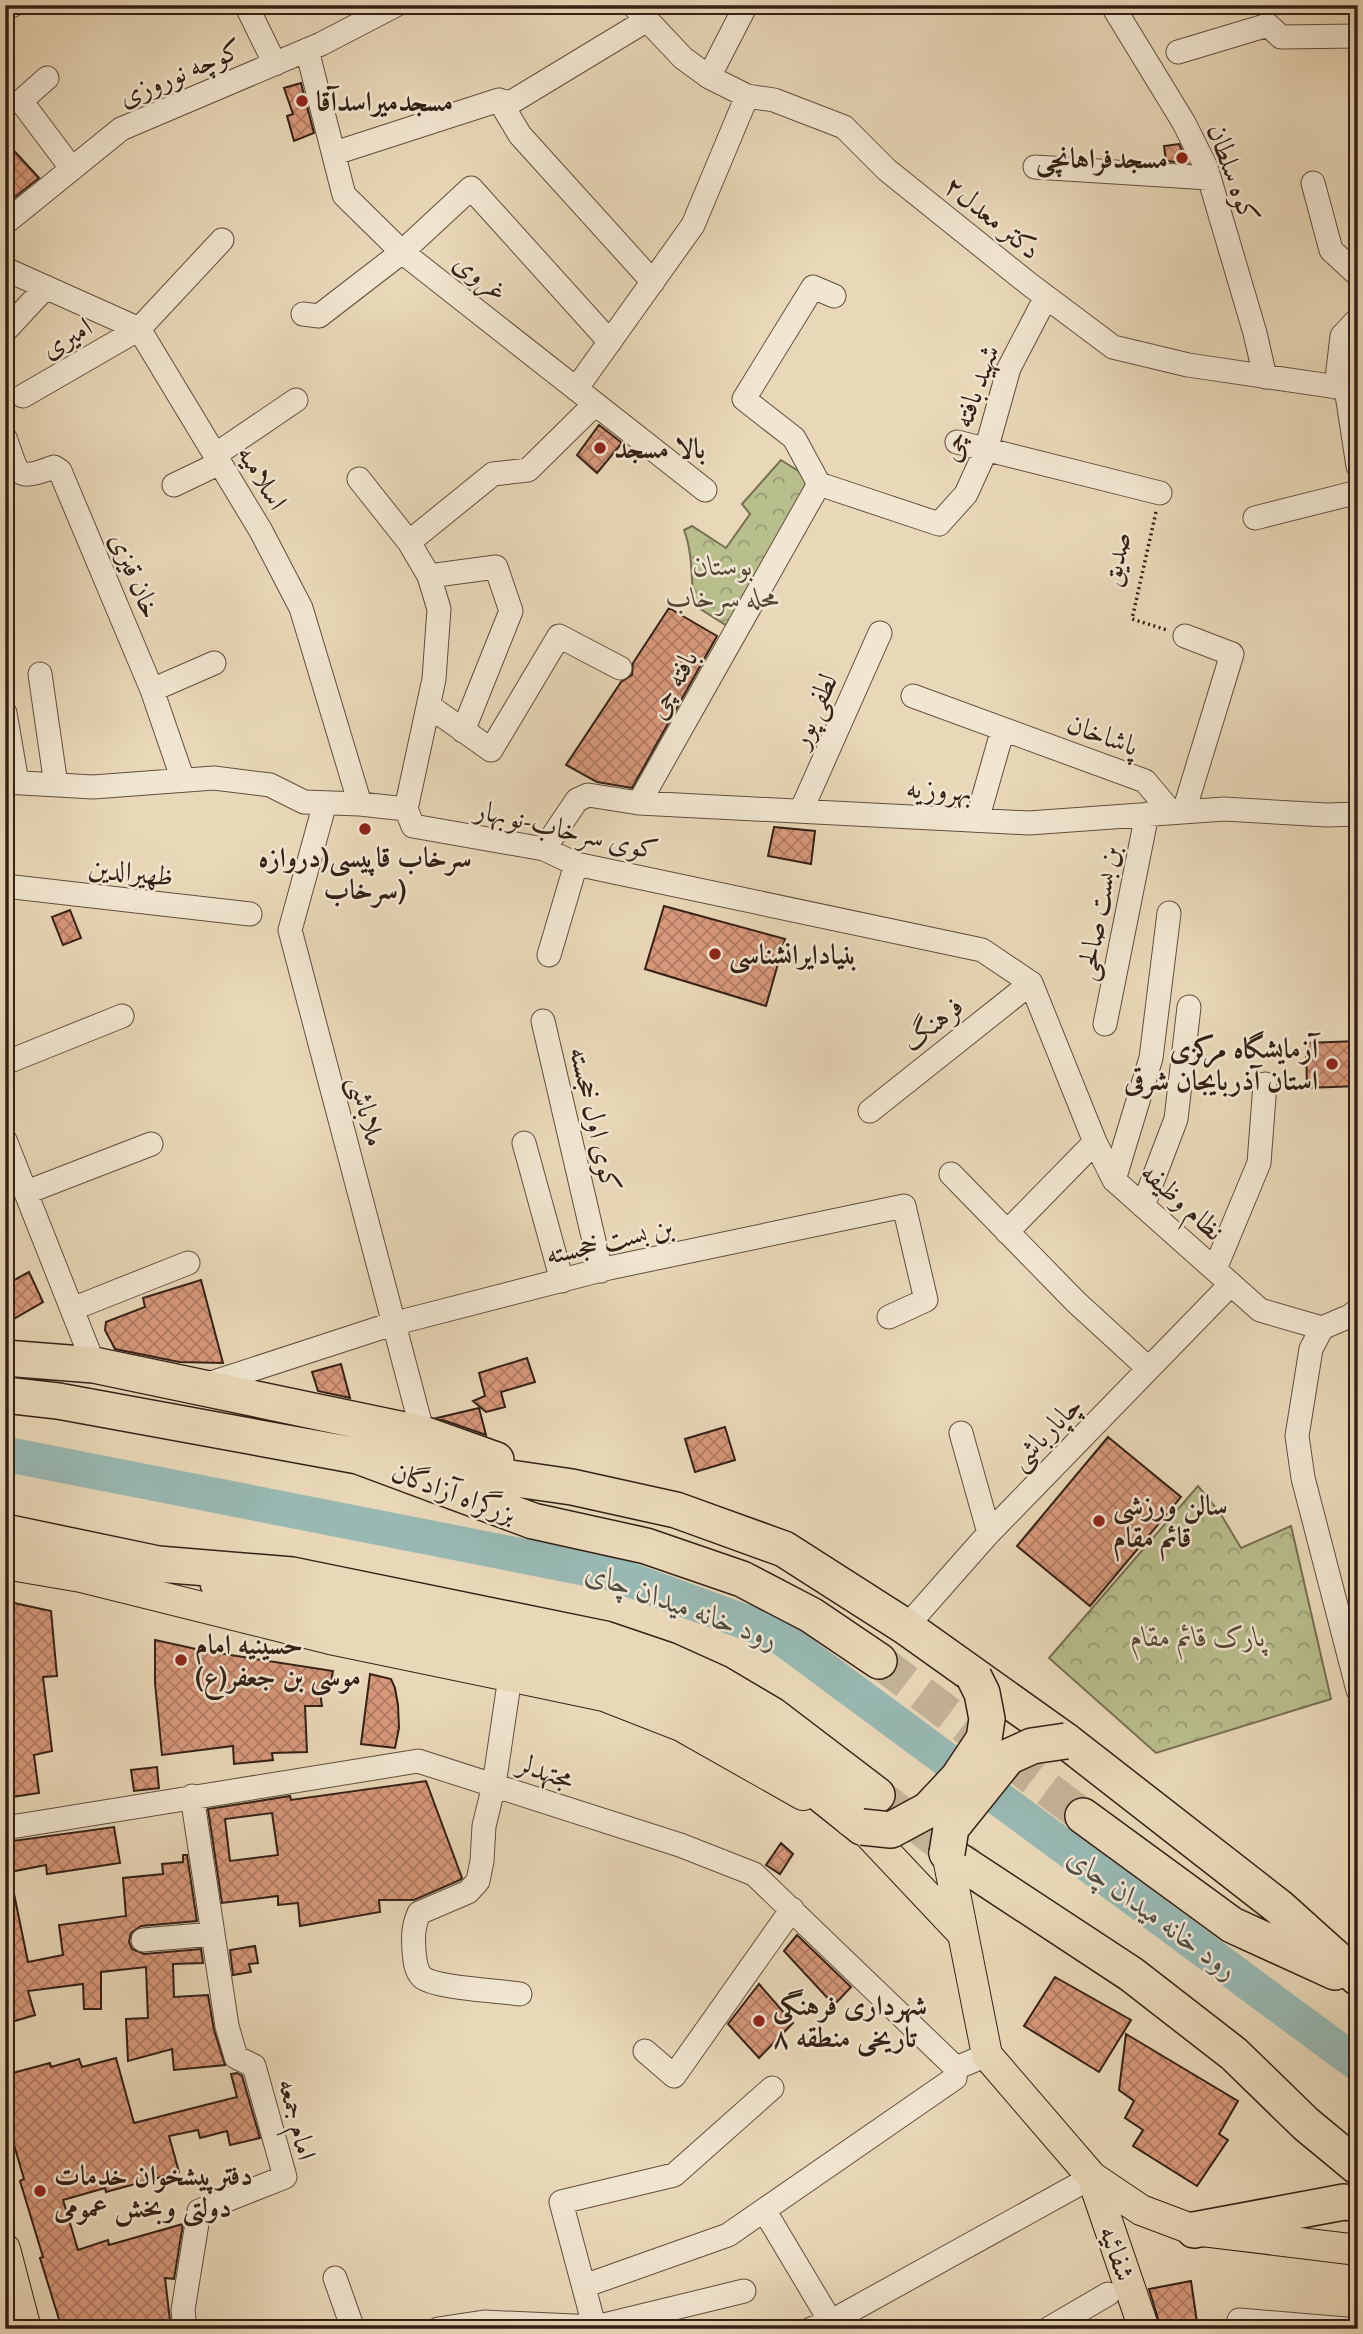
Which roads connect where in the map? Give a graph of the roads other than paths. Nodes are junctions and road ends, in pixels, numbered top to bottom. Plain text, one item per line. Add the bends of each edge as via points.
1 (13, 5) edge
2 (246, 5) edge
3 (396, 5) edge
4 (746, 5) edge
5 (1112, 5) edge
6 (5, 9) edge
7 (640, 13) edge
8 (1265, 15) edge
9 (1358, 36) edge
10 (307, 50) junction
11 (1178, 52) dead end
12 (275, 64) junction
13 (709, 77) junction
14 (47, 78) dead end
15 (747, 96) junction
16 (499, 100) junction
17 (335, 153) junction
18 (1035, 167) dead end
19 (72, 169) junction
20 (1209, 178) junction
21 (1313, 183) dead end
22 (5, 223) edge
23 (222, 240) dead end
24 (402, 252) junction
25 (5, 269) edge
26 (1358, 275) edge
27 (653, 282) junction
28 (46, 287) junction
29 (834, 296) dead end
30 (1046, 297) junction
31 (303, 314) dead end
32 (1358, 318) edge
33 (139, 330) junction
34 (5, 331) edge
35 (610, 342) junction
36 (1265, 377) junction
37 (1347, 388) edge
38 (576, 389) junction
39 (23, 396) dead end
40 (296, 400) dead end
41 (595, 404) junction
42 (5, 438) edge
43 (957, 442) dead end
44 (986, 450) junction
45 (217, 459) junction
46 (1358, 466) edge
47 (359, 479) dead end
48 (819, 484) junction
49 (174, 485) dead end
50 (705, 490) dead end
51 (1358, 492) edge
52 (1160, 493) road end
53 (1255, 518) dead end
54 (409, 542) junction
55 (429, 576) junction
56 (880, 633) dead end
57 (1185, 636) road end
58 (214, 663) dead end
59 (620, 668) dead end
60 (40, 674) dead end
61 (152, 690) junction
62 (913, 696) dead end
63 (429, 706) junction
64 (5, 713) edge
65 (1003, 729) junction
66 (463, 731) junction
67 (183, 780) junction
68 (11, 782) edge
69 (56, 785) junction
70 (325, 803) junction
71 (639, 803) junction
72 (360, 804) junction
73 (406, 809) junction
74 (801, 811) junction
75 (1177, 812) junction
76 (1147, 814) junction
77 (1358, 814) edge
78 (977, 820) junction
79 (544, 849) junction
80 (576, 864) junction
81 (5, 886) edge
82 (1169, 913) dead end
83 (250, 914) dead end
84 (549, 955) dead end
85 (1031, 983) junction
86 (1189, 1007) dead end
87 (122, 1016) dead end
88 (543, 1021) dead end
89 (1105, 1024) dead end
90 (5, 1063) edge
91 (1265, 1084) dead end
92 (870, 1111) dead end
93 (5, 1140) edge
94 (1095, 1142) junction
95 (151, 1143) dead end
96 (524, 1143) dead end
97 (951, 1174) dead end
98 (1114, 1180) junction
99 (27, 1192) junction
100 (1143, 1206) junction
101 (1007, 1231) junction
102 (188, 1263) dead end
103 (601, 1271) junction
104 (1223, 1277) junction
105 (562, 1281) junction
106 (72, 1309) junction
107 (1358, 1310) edge
108 (889, 1317) dead end
109 (392, 1324) junction
110 (1322, 1328) junction
111 (5, 1358) edge
112 (94, 1365) junction
113 (1148, 1368) junction
114 (199, 1387) junction
115 (5, 1395) edge
116 (961, 1433) dead end
117 (423, 1434) junction
118 (358, 1456) junction
119 (572, 1487) junction
120 (5, 1532) edge
121 (989, 1533) junction
122 (5, 1564) edge
123 (158, 1564) junction
124 (906, 1627) junction
125 (879, 1661) tunnel mouth
126 (510, 1677) junction
127 (974, 1677) junction
128 (1358, 1690) edge
129 (1066, 1741) junction
130 (494, 1785) junction
131 (877, 1795) tunnel mouth
132 (192, 1796) junction
133 (1083, 1816) tunnel mouth
134 (862, 1827) junction
135 (5, 1828) edge
136 (947, 1853) junction
137 (1279, 1907) junction
138 (792, 1909) junction
139 (961, 1932) junction
140 (213, 1934) junction
141 (143, 1940) dead end
142 (1358, 1953) edge
143 (1358, 1980) edge
144 (520, 1994) dead end
145 (645, 2051) dead end
146 (987, 2055) junction
147 (956, 2068) junction
148 (772, 2088) dead end
149 (1358, 2167) edge
150 (1092, 2177) junction
151 (1358, 2204) edge
152 (764, 2210) junction
153 (1194, 2230) junction
154 (5, 2249) edge
155 (1358, 2250) edge
156 (335, 2278) dead end
157 (584, 2286) junction
158 (744, 2291) dead end
159 (1108, 2294) dead end
160 (826, 2326) edge
161 (595, 2328) edge
162 (26, 2329) edge
163 (185, 2329) edge
164 (353, 2329) edge
165 (438, 2329) edge
166 (1048, 2329) edge
167 (1144, 2329) edge
168 (1237, 2329) edge
169 (1346, 2329) edge

1 - 6 street
2 - 12 street
3 - 10 street, کوچه نوروزی
4 - 13 street
5 - 20 street, کوه سلطان via 1188,132
7 - 13 street, دکتر معدل۲ via 683,58
7 - 16 street via 510,103
8 - 9 street via 1281,37
8 - 11 street
10 - 12 street, کوچه نوروزی
10 - 17 street, غروی
12 - 19 street, کوچه نوروزی via 121,129
13 - 15 street, دکتر معدل۲
14 - 19 street via 21,101
15 - 27 street via 693,225
15 - 30 street, دکتر معدل۲ via 774,100 844,127 887,170
16 - 17 street
16 - 27 street via 520,135
17 - 24 street, غروی via 344,195
18 - 20 street
19 - 22 street, کوچه نوروزی
20 - 36 street, کوه سلطان
21 - 26 street via 1331,250
23 - 33 street, امیری
24 - 31 street via 319,316
24 - 35 street via 471,188
24 - 38 street, غروی
25 - 28 street
27 - 35 street
28 - 33 street
28 - 34 street
29 - 48 street via 813,288 744,399 794,438
30 - 36 street, دکتر معدل۲ via 1113,346 1188,365
30 - 44 street, شهید بافته چی via 1009,368
32 - 37 street via 1342,336
33 - 39 street, امیری
33 - 45 street, اسلامیه
35 - 38 street
36 - 37 street, دکتر معدل۲
37 - 46 street
38 - 41 street, غروی
40 - 45 street
41 - 50 street, غروی
41 - 54 street via 528,470 493,474
42 - 61 street, خان قیزی via 21,474 29,477 54,467 60,471
43 - 44 street
44 - 48 street, شهید بافته چی via 966,494 939,524
44 - 52 street
45 - 49 street
45 - 72 street, اسلامیه via 301,608
47 - 54 street
48 - 71 street, بافته چی
51 - 53 street
54 - 55 street
55 - 63 street via 439,609
55 - 66 street via 496,567 512,611
56 - 74 street, لطفی پور
57 - 75 street via 1232,654
58 - 61 street
59 - 66 street via 559,636 491,750
60 - 69 street
61 - 67 street, خان قیزی
62 - 65 street, پاشاخان
63 - 66 street
63 - 73 street
64 - 68 street
65 - 75 street, پاشاخان via 1145,781
65 - 78 street
67 - 69 street
67 - 70 street via 214,778 270,785 304,802
68 - 69 street
70 - 72 street
70 - 109 street, ملاباشی via 289,930
71 - 74 street, بهروزیه
71 - 79 street, بهروزیه via 589,795 577,800
72 - 73 street
73 - 79 street, کوی سرخاب-نوبهار via 413,826
74 - 78 street, بهروزیه
75 - 76 street, بهروزیه
75 - 77 street, بهروزیه via 1224,809
76 - 78 street, بهروزیه via 1030,823
76 - 89 street, بن بست صالحی
79 - 80 street, کوی سرخاب-نوبهار
80 - 84 street
80 - 85 street, کوی سرخاب-نوبهار via 982,950
81 - 83 street, ظهیرالدین
82 - 98 street via 1151,1058
85 - 92 street, فرهنگ
85 - 94 street, نظام وظیفه
86 - 100 street via 1176,1119
87 - 90 street
88 - 103 street, کوی اول خجسته
91 - 104 street via 1259,1163
93 - 99 street
94 - 98 street, نظام وظیفه
94 - 101 street
95 - 99 street
96 - 105 street
97 - 101 street
98 - 100 street, نظام وظیفه
99 - 106 street
100 - 104 street, نظام وظیفه
101 - 113 street
102 - 106 street
103 - 105 street, بن بست خجسته
103 - 108 street, بن بست خجسته via 904,1206 926,1300
104 - 110 street, نظام وظیفه via 1260,1310
104 - 113 street, چاپارباشی
105 - 109 street, بن بست خجسته
106 - 112 street
107 - 110 street
109 - 114 street, بن بست خجسته
109 - 117 street, ملاباشی
110 - 128 street via 1311,1349 1297,1436 1303,1478
111 - 112 highway
112 - 114 highway
113 - 121 street, چاپارباشی
114 - 117 highway
115 - 118 highway, بزرگراه آزادگان
116 - 121 street
117 - 119 highway
118 - 119 highway
118 - 125 highway, بزرگراه آزادگان via 533,1521 646,1546 741,1579 811,1615
119 - 124 highway via 676,1510 784,1549
120 - 123 highway
121 - 124 street, چاپارباشی
122 - 126 main road via 82,1577 330,1639
123 - 131 highway via 292,1575 605,1639 718,1683 772,1716
123 - 134 highway via 277,1601 599,1668 650,1685 698,1707 771,1754
124 - 127 highway
126 - 130 street
126 - 134 main road via 604,1696 681,1727
127 - 129 highway
127 - 134 highway, bridge via 987,1719 984,1739 958,1778 928,1810 891,1830
129 - 136 highway, bridge via 1032,1746 1008,1756 951,1828
129 - 137 highway
130 - 132 street, مجتهدلر via 418,1761
130 - 138 street, مجتهدلر via 680,1844 754,1874
130 - 144 street via 478,1881 468,1892 419,1913 413,1928 415,1964 425,1979 440,1984
132 - 135 street, مجتهدلر
132 - 140 street, امام جمعه
133 - 143 highway via 1232,1925
134 - 139 main road
136 - 139 main road
136 - 149 highway via 1131,1974 1234,2054
137 - 142 main road
137 - 143 highway
138 - 145 street via 674,2076
138 - 147 street, مجتهدلر
139 - 146 main road
140 - 141 street
140 - 163 street, امام جمعه via 236,2057 254,2066 285,2178 199,2211 183,2310
146 - 147 street
146 - 150 main road
147 - 152 street via 955,2078
148 - 157 street via 674,2175 561,2202
150 - 153 main road via 1141,2210
150 - 160 street
150 - 167 main road, شفائیه
151 - 153 highway via 1344,2202
152 - 157 street via 728,2235
152 - 160 street
153 - 155 main road
154 - 162 main road
156 - 164 street
157 - 161 street
158 - 161 street
159 - 166 street
161 - 165 street via 484,2322
168 - 169 street via 1240,2320

